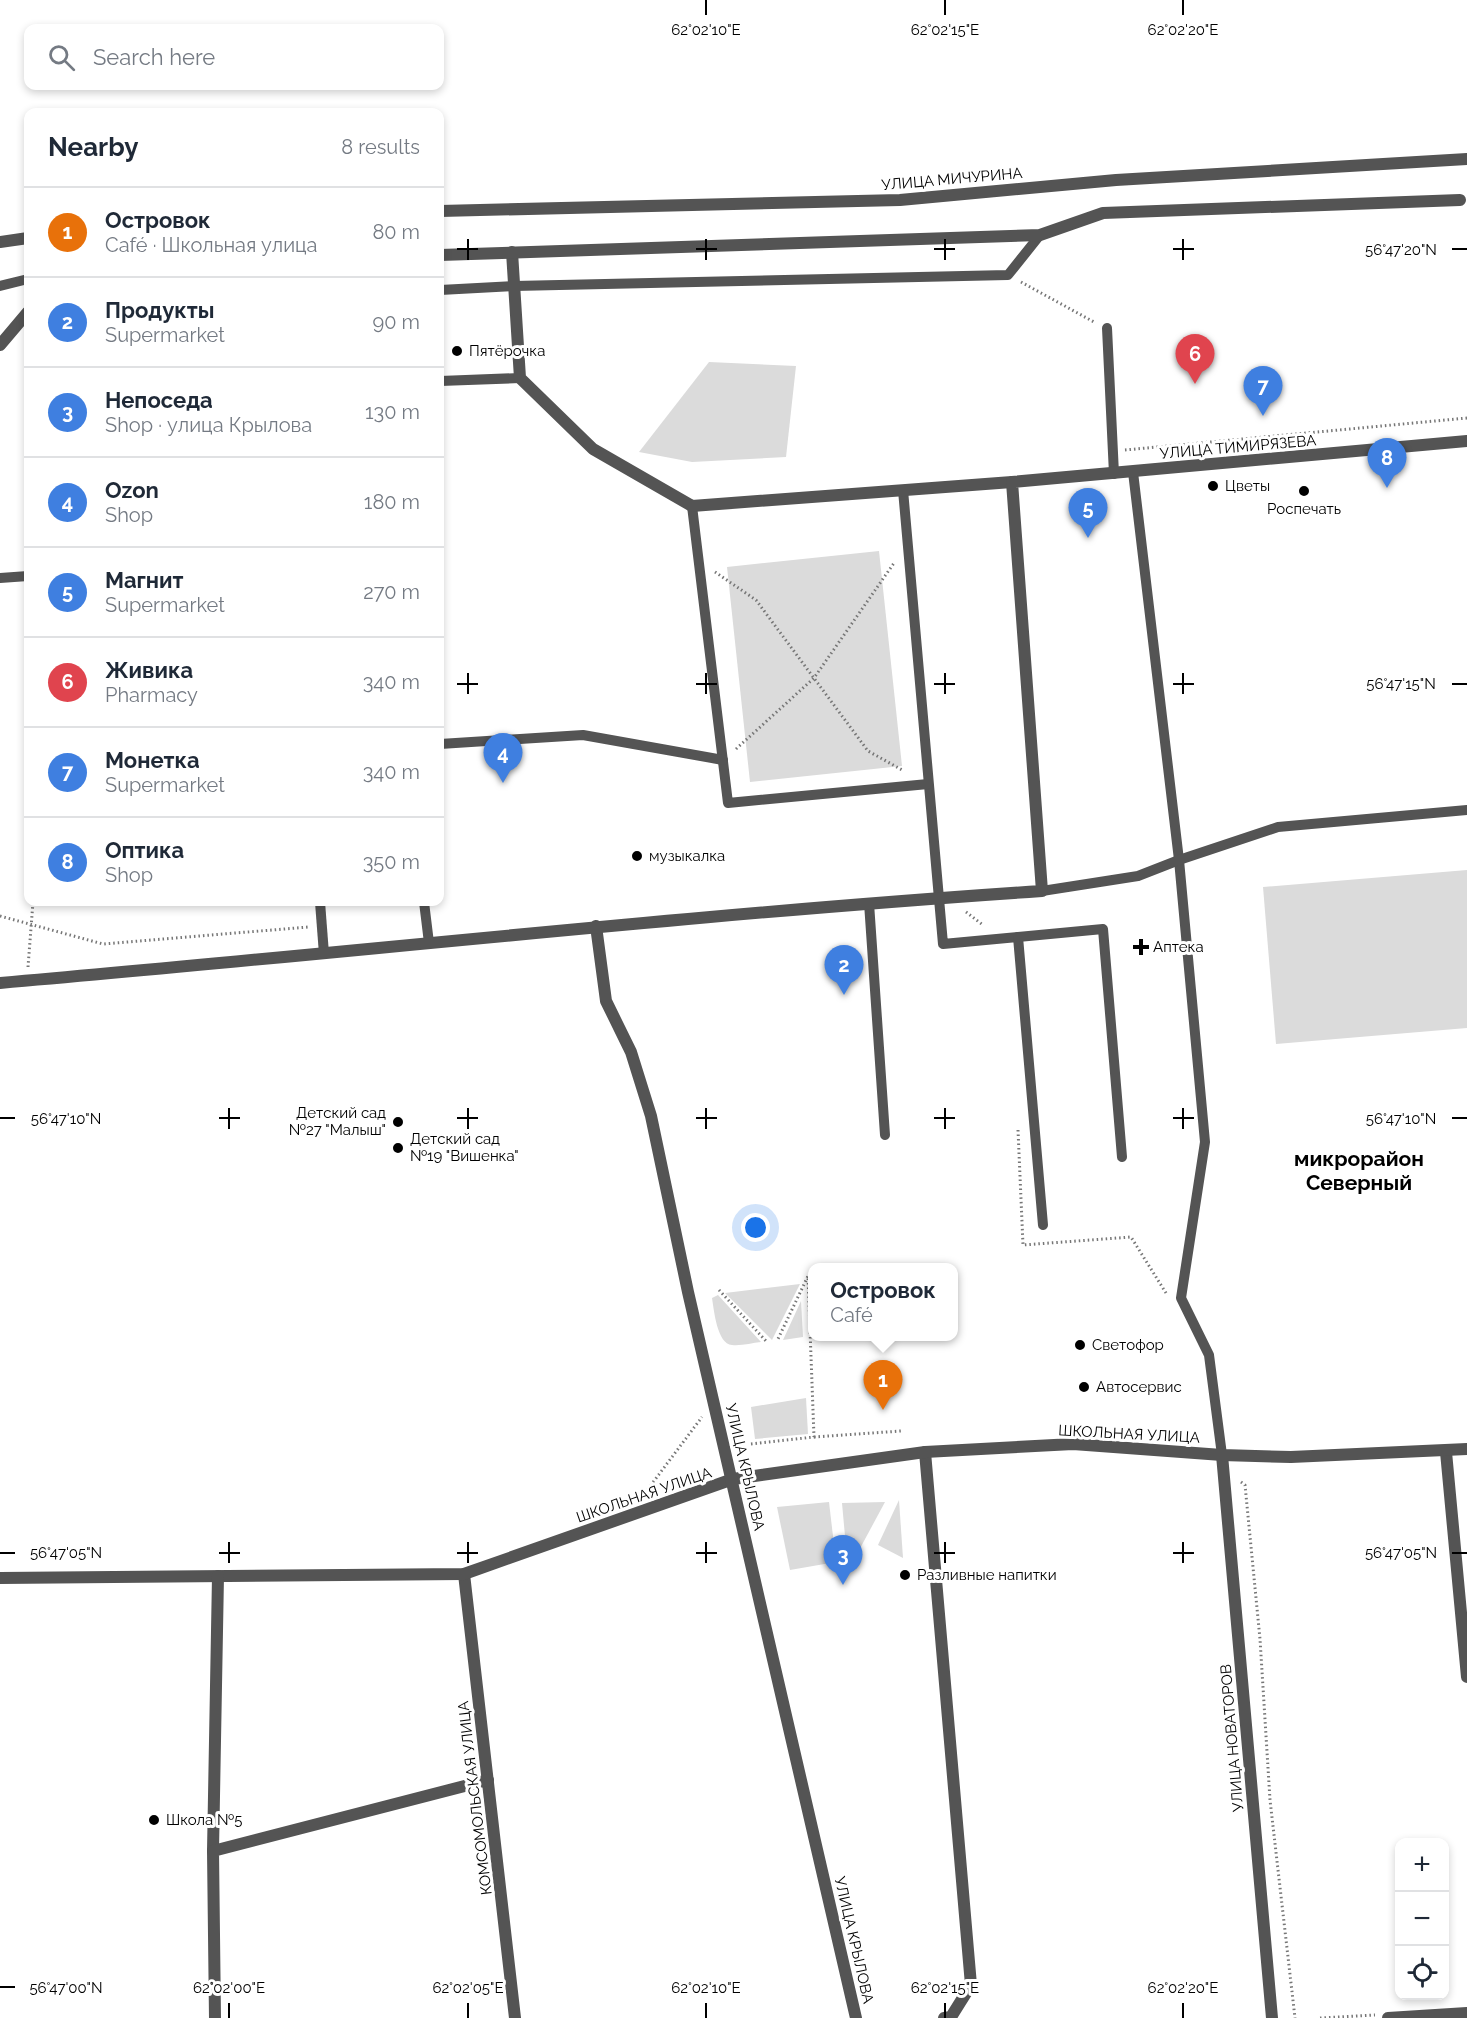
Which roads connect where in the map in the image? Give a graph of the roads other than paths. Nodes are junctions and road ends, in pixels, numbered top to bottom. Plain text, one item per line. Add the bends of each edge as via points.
1 (1467, 159) edge
2 (1460, 200) dead end
3 (444, 211) edge
4 (1040, 235) junction
5 (24, 239) edge
6 (0, 242) edge
7 (512, 252) junction
8 (444, 255) edge
9 (24, 280) edge
10 (0, 286) edge
11 (514, 286) junction
12 (444, 290) edge
13 (24, 317) edge
14 (1107, 328) road end
15 (0, 345) edge
16 (520, 378) junction
17 (444, 381) edge
18 (1467, 441) edge
19 (1133, 472) junction
20 (1114, 474) junction
21 (1012, 482) junction
22 (903, 490) junction
23 (692, 506) junction
24 (24, 576) edge
25 (0, 578) edge
26 (444, 744) edge
27 (723, 760) junction
28 (928, 784) junction
29 (1467, 810) edge
30 (1179, 860) junction
31 (1042, 891) junction
32 (938, 898) junction
33 (869, 903) junction
34 (320, 906) edge
35 (424, 906) edge
36 (596, 926) junction
37 (1018, 937) junction
38 (429, 943) junction
39 (324, 954) junction
40 (0, 983) edge
41 (885, 1135) dead end
42 (1122, 1157) dead end
43 (1043, 1225) dead end
44 (1467, 1449) edge
45 (925, 1452) junction
46 (1446, 1452) junction
47 (1222, 1455) junction
48 (733, 1479) junction
49 (464, 1574) junction
50 (218, 1576) junction
51 (0, 1578) edge
52 (1467, 1677) edge
53 (488, 1780) junction
54 (213, 1851) junction
55 (1467, 2013) edge
56 (215, 2018) edge
57 (516, 2018) edge
58 (856, 2018) edge
59 (944, 2018) edge
60 (1272, 2018) edge
61 (1388, 2018) edge

1 - 3 street, УЛИЦА МИЧУРИНА via 1116,180 900,200
2 - 4 street via 1103,213
4 - 7 street
4 - 11 lane via 1008,275
5 - 6 street
7 - 8 street
7 - 11 street
9 - 10 lane
11 - 12 lane
11 - 16 street
13 - 15 street
14 - 20 lane
16 - 17 lane
16 - 23 street via 593,449
18 - 19 street, УЛИЦА ТИМИРЯЗЕВА
19 - 20 street, УЛИЦА ТИМИРЯЗЕВА
19 - 30 lane
20 - 21 street, УЛИЦА ТИМИРЯЗЕВА
21 - 22 street, УЛИЦА ТИМИРЯЗЕВА
21 - 31 street
22 - 23 street, УЛИЦА ТИМИРЯЗЕВА
22 - 28 lane
23 - 27 lane
24 - 25 lane
26 - 27 lane via 583,735
27 - 28 lane via 728,803
28 - 32 lane
29 - 30 lane via 1278,827
30 - 31 lane via 1138,876
30 - 47 lane via 1205,1142 1181,1298 1209,1355
31 - 32 street
32 - 33 street
32 - 37 lane via 943,944
33 - 36 street
33 - 41 lane
34 - 39 lane
35 - 38 lane
36 - 38 street
36 - 48 street, УЛИЦА КРЫЛОВА via 606,1001 631,1052 651,1116
37 - 42 lane via 1103,929
37 - 43 lane
38 - 39 street
39 - 40 street
44 - 46 street, ШКОЛЬНАЯ УЛИЦА
45 - 47 street, ШКОЛЬНАЯ УЛИЦА via 1073,1444
45 - 48 street, ШКОЛЬНАЯ УЛИЦА
45 - 59 street via 971,1985 951,2017
46 - 47 street, ШКОЛЬНАЯ УЛИЦА
46 - 52 street
47 - 60 street, УЛИЦА НОВАТОРОВ
48 - 49 street, ШКОЛЬНАЯ УЛИЦА
48 - 58 street, УЛИЦА КРЫЛОВА
49 - 50 street, ШКОЛЬНАЯ УЛИЦА
49 - 53 street, КОМСОМОЛЬСКАЯ УЛИЦА
50 - 51 street, ШКОЛЬНАЯ УЛИЦА
50 - 54 street
53 - 54 street
53 - 57 street, КОМСОМОЛЬСКАЯ УЛИЦА
54 - 56 street
55 - 61 street

